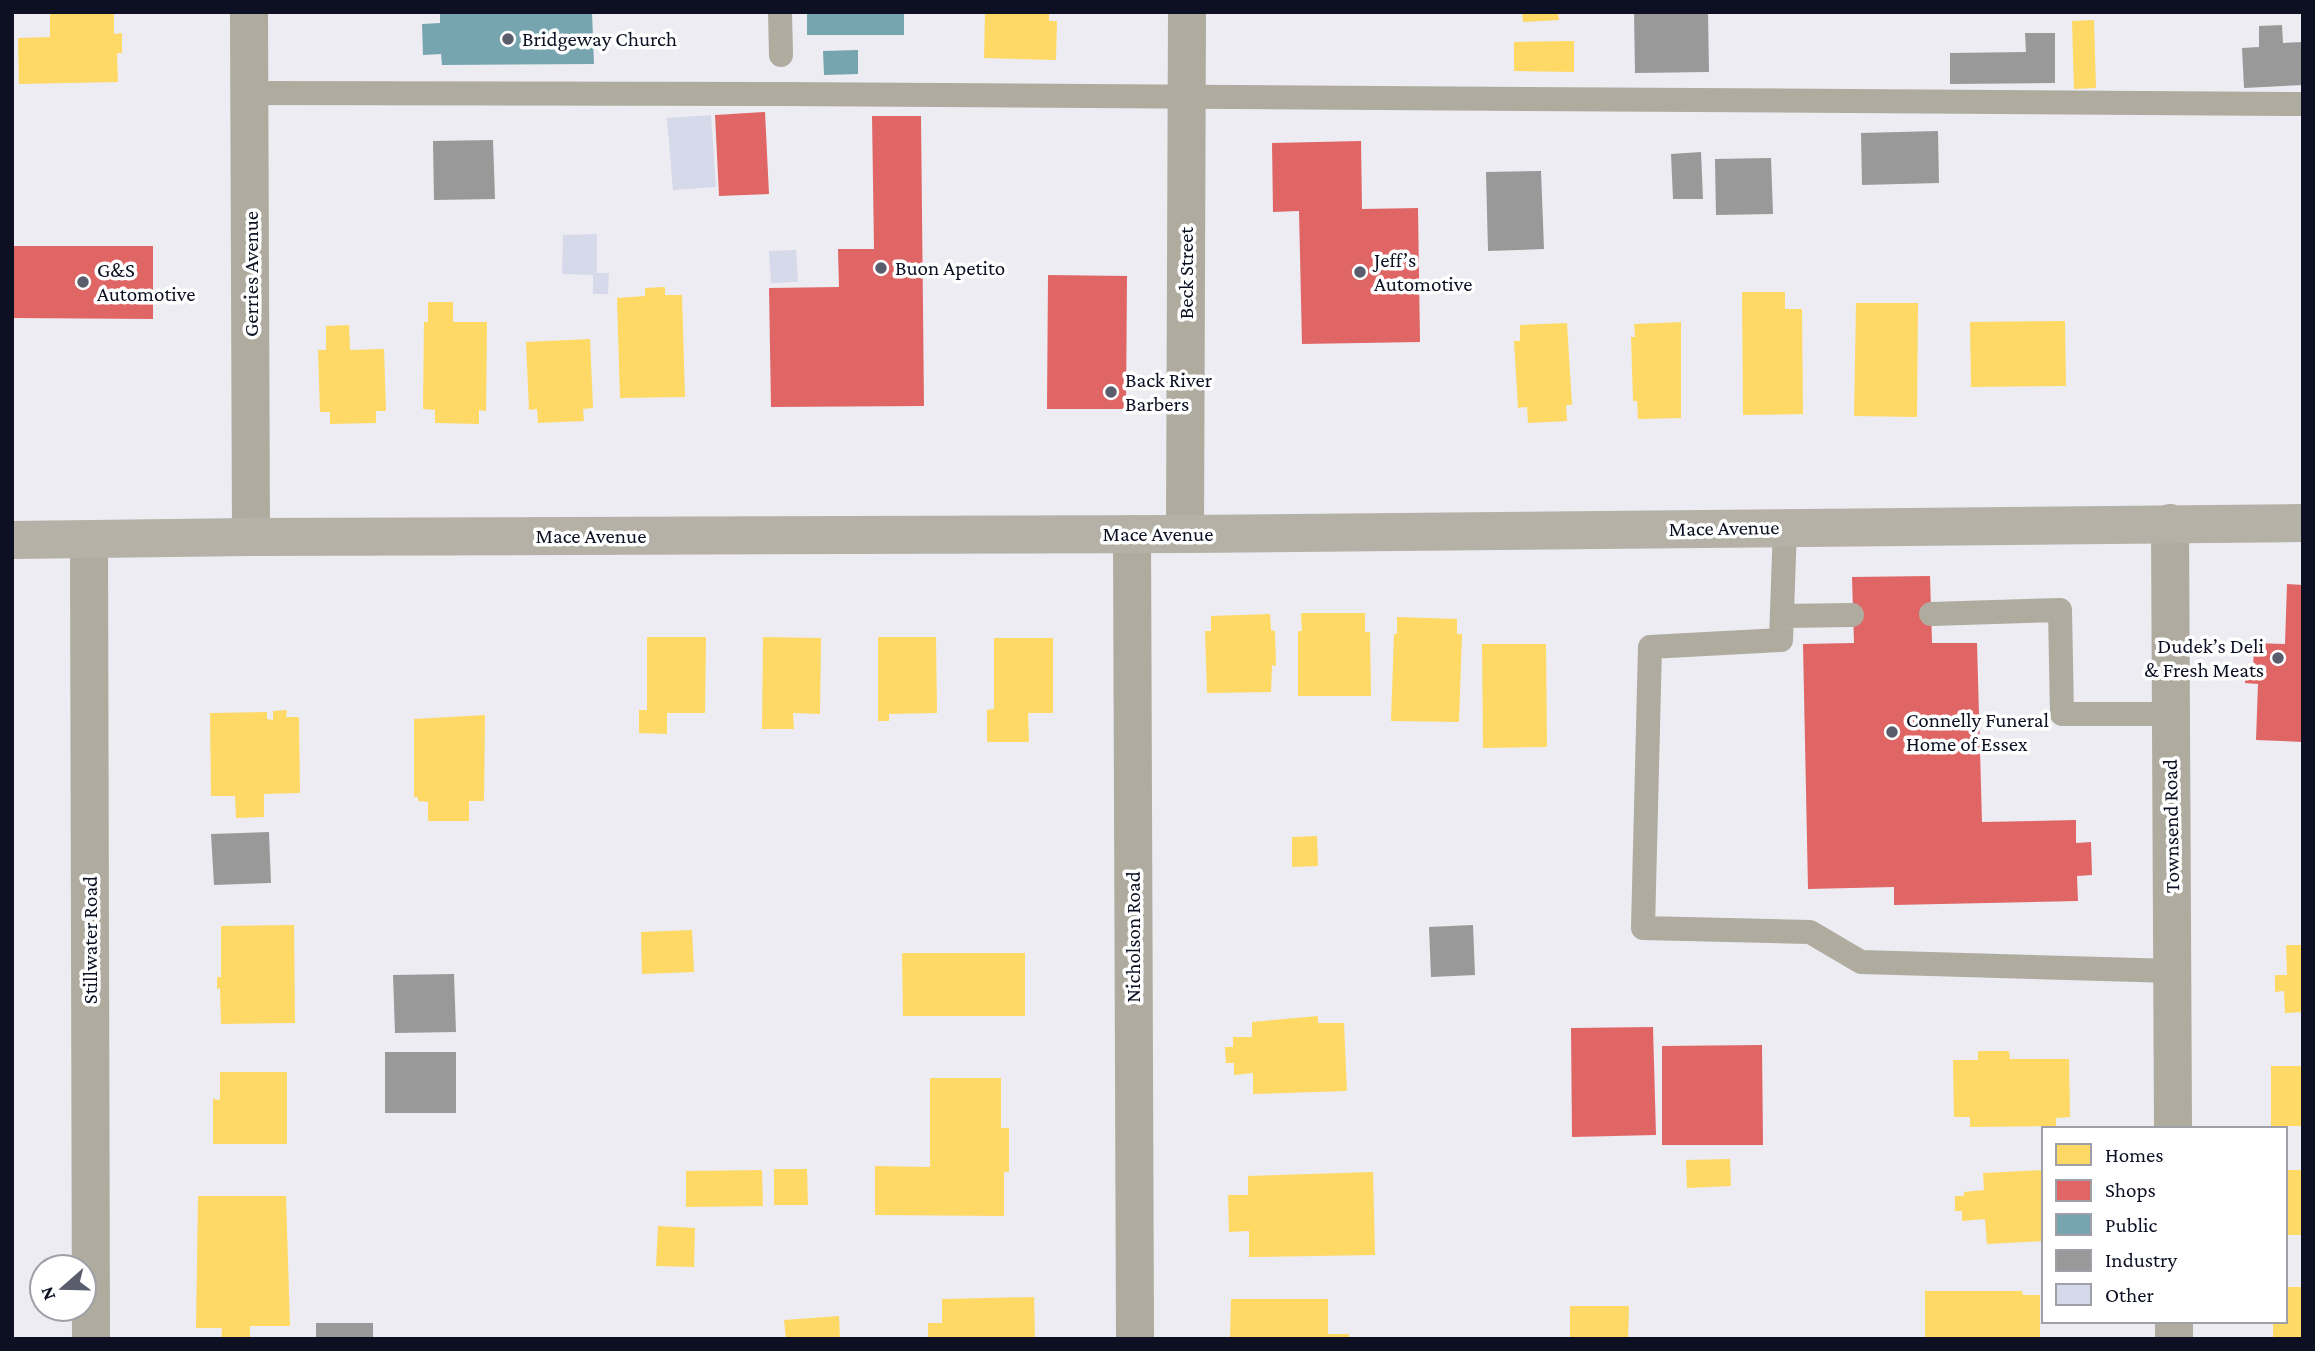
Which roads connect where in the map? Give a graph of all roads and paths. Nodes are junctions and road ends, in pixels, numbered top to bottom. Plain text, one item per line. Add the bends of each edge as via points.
1 (249, 12) edge
2 (780, 12) edge
3 (1187, 12) edge
4 (780, 55) dead end
5 (250, 93) junction
6 (1187, 97) junction
7 (2303, 104) edge
8 (2169, 523) junction
9 (2303, 523) edge
10 (1785, 527) junction
11 (1132, 534) junction
12 (1185, 534) junction
13 (251, 537) junction
14 (12, 540) edge
15 (89, 541) junction
16 (1931, 614) dead end
17 (1782, 615) junction
18 (1852, 615) dead end
19 (2170, 714) junction
20 (2172, 971) junction
21 (2173, 1127) edge
22 (91, 1339) edge
23 (1135, 1339) edge

1 - 5 street, Gerries Avenue
2 - 4 lane
3 - 6 street, Beck Street
5 - 6 lane
5 - 13 street, Gerries Avenue
6 - 7 lane
6 - 12 street, Beck Street
8 - 9 main road, Mace Avenue
8 - 10 main road, Mace Avenue
8 - 19 street, Townsend Road
10 - 12 main road, Mace Avenue
10 - 17 lane
11 - 12 main road, Mace Avenue
11 - 13 main road, Mace Avenue
11 - 23 street, Nicholson Road
13 - 15 main road, Mace Avenue
14 - 15 main road, Mace Avenue
15 - 22 street, Stillwater Road
16 - 19 lane via 2060,610 2062,714
17 - 18 lane
17 - 20 lane via 1781,640 1650,648 1643,928 1810,932 1861,962
19 - 20 street, Townsend Road
20 - 21 street, Townsend Road

